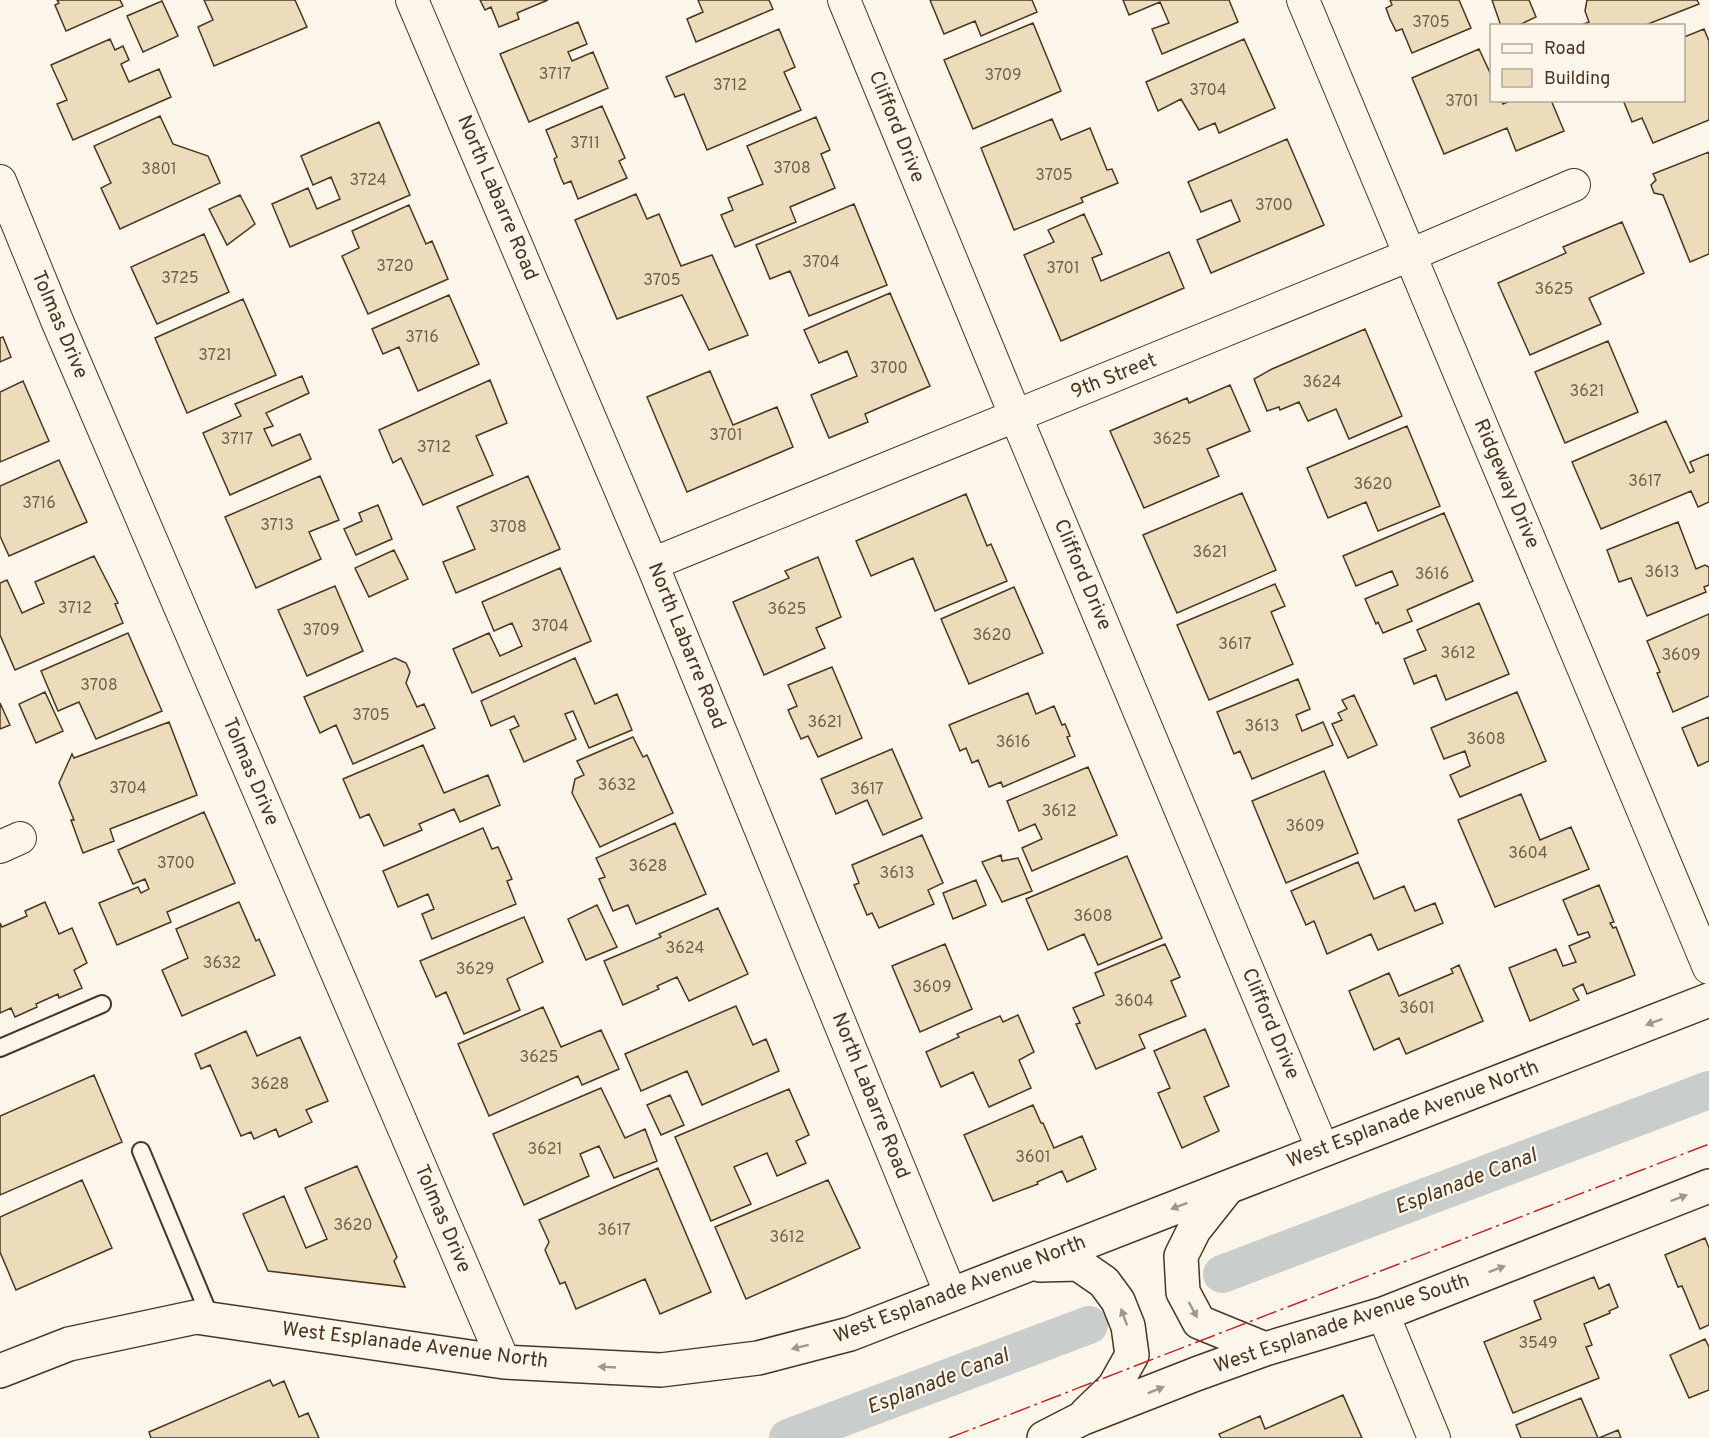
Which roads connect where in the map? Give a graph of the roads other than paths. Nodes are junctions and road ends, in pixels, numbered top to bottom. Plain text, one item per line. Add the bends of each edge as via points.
1 (412, 0) edge
2 (844, 0) edge
3 (1304, 0) edge
4 (0, 181) edge
5 (1574, 185) dead end
6 (1410, 255) junction
7 (1016, 417) junction
8 (652, 564) junction
9 (1709, 968) edge
10 (1709, 1000) edge
11 (102, 1004) dead end
12 (0, 1048) edge
13 (1323, 1150) junction
14 (141, 1151) dead end
15 (1229, 1186) junction
16 (1709, 1186) edge
17 (1027, 1266) junction
18 (951, 1295) junction
19 (1383, 1314) junction
20 (211, 1319) junction
21 (1265, 1349) junction
22 (504, 1362) junction
23 (0, 1371) edge
24 (1081, 1419) junction
25 (1044, 1438) edge
26 (1434, 1438) edge

1 - 8 street, North Labarre Road
2 - 7 street, Clifford Drive
3 - 6 street, Ridgeway Drive
4 - 22 street, Tolmas Drive
5 - 6 street, 9th Street
6 - 7 street, 9th Street
6 - 9 street, Ridgeway Drive
7 - 8 street, 9th Street
7 - 13 street, Clifford Drive
8 - 18 street, North Labarre Road
10 -> 13 main road, West Esplanade Avenue North
11 - 12 lane
13 - 15 main road, West Esplanade Avenue North
14 - 20 lane
15 -> 17 main road, West Esplanade Avenue North
15 -> 21 main road via 1194,1230 1181,1256 1183,1292 1199,1322
19 -> 16 main road, West Esplanade Avenue South
17 - 18 main road, West Esplanade Avenue North
24 -> 17 main road via 1114,1387 1132,1355 1128,1326 1118,1301 1104,1282 1078,1263
18 -> 22 main road, West Esplanade Avenue North via 850,1334 758,1358 661,1370
19 - 21 main road, West Esplanade Avenue South
19 - 26 street
20 - 22 main road, West Esplanade Avenue North
20 - 23 main road, West Esplanade Avenue North via 196,1317 69,1344
24 -> 21 main road, West Esplanade Avenue South
24 - 25 main road, West Esplanade Avenue South

